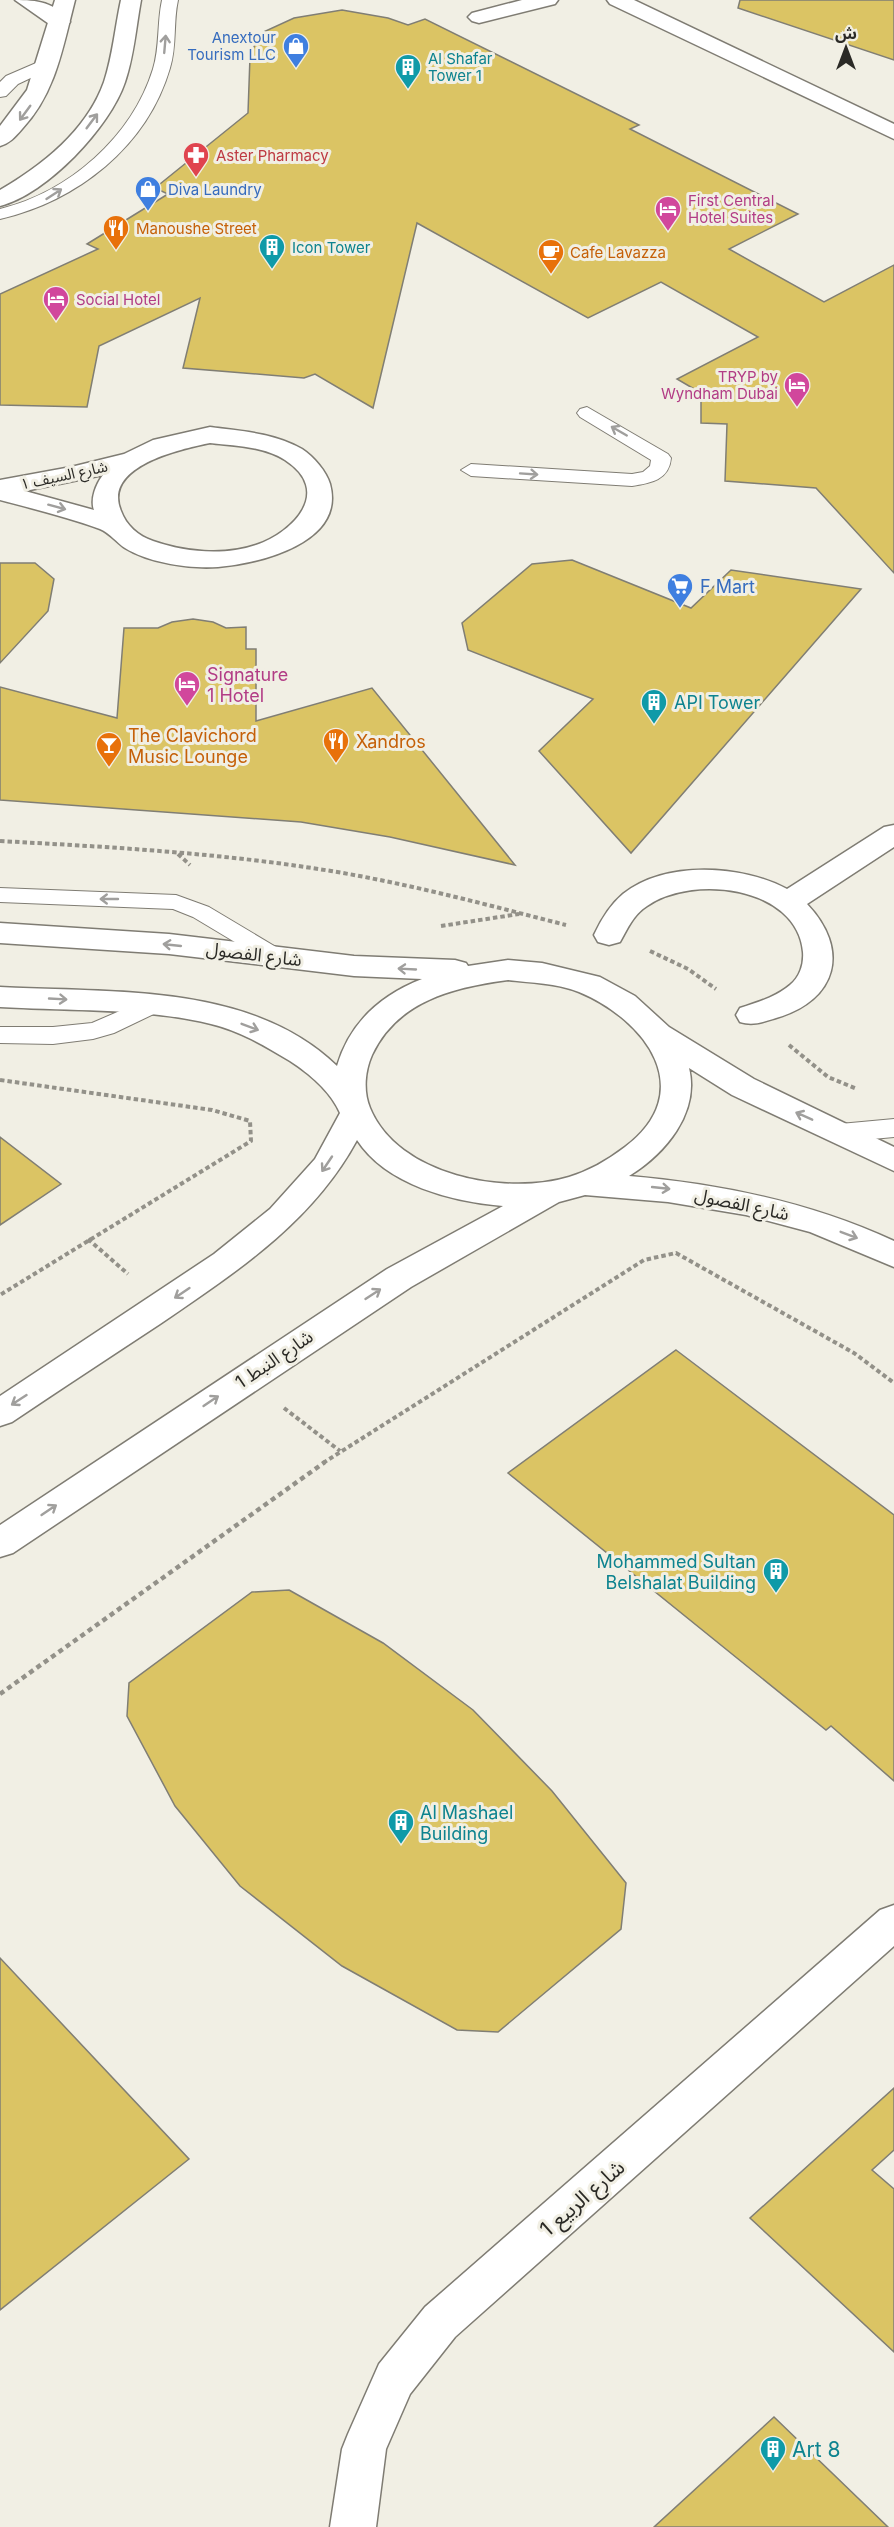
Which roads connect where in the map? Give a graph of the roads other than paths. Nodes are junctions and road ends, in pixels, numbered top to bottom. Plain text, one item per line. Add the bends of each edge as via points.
1 (25, 0) edge
2 (65, 0) edge
3 (131, 0) edge
4 (170, 0) edge
5 (548, 0) edge
6 (617, 0) edge
7 (480, 17) dead end
8 (58, 22) junction
9 (50, 63) junction
10 (0, 92) edge
11 (894, 132) edge
12 (0, 139) edge
13 (0, 199) edge
14 (0, 214) edge
15 (586, 413) dead end
16 (127, 461) junction
17 (471, 470) dead end
18 (0, 488) edge
19 (0, 493) edge
20 (113, 525) junction
21 (894, 834) edge
22 (0, 895) edge
23 (788, 902) junction
24 (0, 933) edge
25 (609, 935) road end
26 (278, 958) junction
27 (508, 970) junction
28 (0, 997) edge
29 (152, 1005) junction
30 (751, 1015) road end
31 (0, 1035) edge
32 (659, 1035) junction
33 (353, 1105) junction
34 (894, 1128) edge
35 (840, 1133) junction
36 (894, 1160) edge
37 (569, 1188) junction
38 (894, 1256) edge
39 (0, 1413) edge
40 (0, 1543) edge
41 (894, 1922) edge
42 (353, 2527) edge

1 - 8 street
2 - 8 street
13 -> 3 street via 43,171 94,118 111,91
14 -> 4 lane via 36,206 78,179 138,121 162,68
5 - 7 street
6 - 11 street
8 - 9 street
9 - 10 lane via 12,80
9 -> 12 street via 40,91 21,119
17 -> 15 lane via 632,480 649,477 660,468 661,458 650,449
16 - 18 street, شارع السيف ١
16 - 20 street via 106,485 103,499
16 - 20 street via 158,445 187,438 252,438 285,449 311,467 322,493 311,521 294,536 263,550 218,559 163,553 129,539
19 -> 20 street, شارع السيف ١ via 64,508
21 - 23 street
26 -> 22 lane via 201,912 176,902
23 - 25 street via 761,888 729,880 662,885 636,898 617,916
23 - 30 street via 808,921 819,943 818,966 805,988 782,1005
26 -> 24 street, شارع الفصول via 169,944
27 -> 26 street, شارع الفصول via 398,968
27 - 32 street via 554,974 596,987 632,1008
27 - 33 street via 470,974 434,984 403,999 377,1019 359,1043 350,1070
28 -> 29 street
29 - 31 lane via 86,1032
29 -> 33 street via 216,1014 269,1034 314,1062
35 -> 32 street via 743,1087
32 - 37 street via 672,1062 675,1091 667,1120 648,1147 619,1169
33 - 37 street via 377,1144 412,1170 455,1188 506,1195
33 -> 39 street via 327,1166 282,1217 226,1263
34 - 35 lane
35 - 36 street
37 -> 38 street, شارع الفصول via 657,1188 731,1198 804,1218
40 -> 37 street, شارع النبط 1 via 399,1278
41 - 42 street, شارع الربيع 1 via 440,2322 394,2379 364,2449

